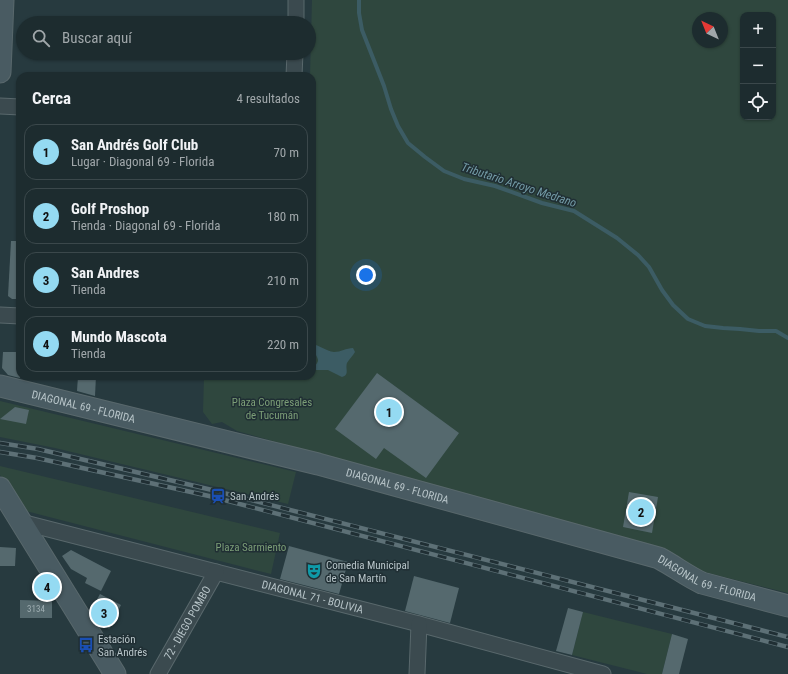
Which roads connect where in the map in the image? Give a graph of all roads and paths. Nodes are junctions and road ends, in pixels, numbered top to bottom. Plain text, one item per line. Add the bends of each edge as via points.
1 (2, 0) edge
2 (296, 0) edge
3 (296, 16) edge
4 (295, 60) edge
5 (0, 72) edge
6 (294, 72) edge
7 (0, 106) edge
8 (16, 107) edge
9 (0, 315) edge
10 (16, 316) edge
11 (0, 386) edge
12 (0, 488) edge
13 (21, 522) junction
14 (216, 572) junction
15 (788, 606) edge
16 (419, 624) junction
17 (115, 674) edge
18 (158, 674) edge
19 (417, 674) edge
20 (603, 674) edge

1 - 5 street
2 - 3 street
4 - 6 street
7 - 8 street
9 - 10 street
11 - 15 street, DIAGONAL 69 - FLORIDA via 318,464 659,558 702,583
12 - 13 street
13 - 14 street, DIAGONAL 71 - BOLIVIA
13 - 17 street
14 - 16 street, DIAGONAL 71 - BOLIVIA
14 - 18 street, 72 - DIEGO POMBO
16 - 19 street
16 - 20 street, DIAGONAL 71 - BOLIVIA

